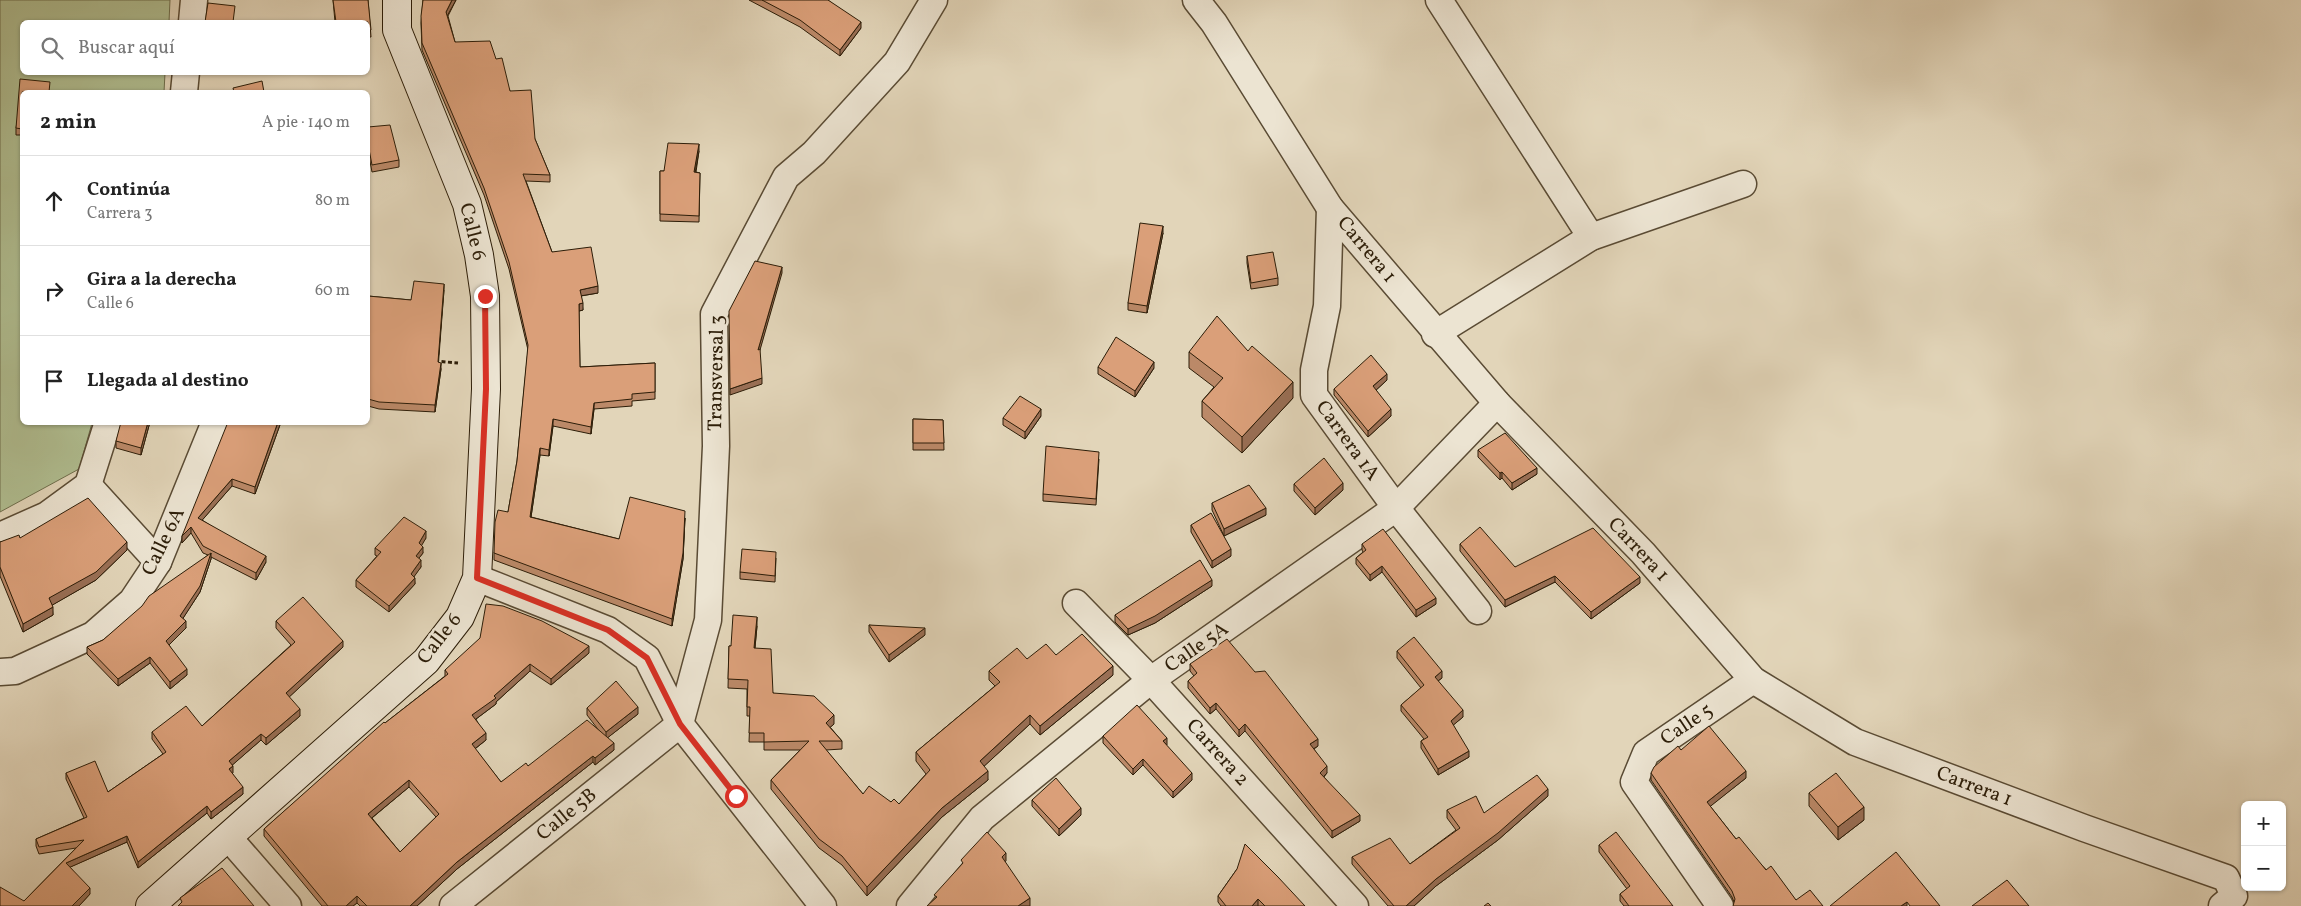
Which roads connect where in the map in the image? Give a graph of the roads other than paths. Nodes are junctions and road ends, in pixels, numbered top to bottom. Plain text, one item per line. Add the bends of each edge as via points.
1 (194, 0) edge
2 (397, 0) edge
3 (934, 0) edge
4 (1196, 0) edge
5 (1439, 0) edge
6 (192, 20) edge
7 (186, 75) edge
8 (184, 90) edge
9 (1743, 184) dead end
10 (1330, 208) junction
11 (1591, 237) junction
12 (1436, 334) junction
13 (1497, 403) junction
14 (107, 425) edge
15 (214, 425) edge
16 (88, 485) junction
17 (1396, 508) junction
18 (0, 536) edge
19 (158, 562) junction
20 (477, 578) junction
21 (1076, 603) dead end
22 (1478, 611) dead end
23 (0, 672) edge
24 (1151, 680) junction
25 (1754, 680) junction
26 (680, 724) junction
27 (228, 837) junction
28 (2228, 901) edge
29 (150, 906) edge
30 (288, 906) edge
31 (453, 906) edge
32 (823, 906) edge
33 (910, 906) edge
34 (1355, 906) edge
35 (1720, 906) edge

1 - 6 street
2 - 20 main road, Calle 6 via 397,30 467,204 485,296 486,365
3 - 26 street, Transversal 3 via 897,62 814,153 786,177 714,314 716,446 708,620
4 - 10 street, Carrera 1 via 1214,23
5 - 11 street
7 - 8 street
9 - 11 street
10 - 12 street, Carrera 1
10 - 17 street, Carrera 1A via 1327,306 1314,370 1314,395
11 - 12 street
12 - 13 street, Carrera 1
13 - 17 street, Calle 5A
13 - 25 street, Carrera 1 via 1643,553
14 - 16 street
15 - 19 street, Calle 6A
16 - 18 street via 47,515
16 - 19 street
17 - 22 street, Carrera 1A
17 - 24 street, Calle 5A
19 - 23 street, Calle 6A via 132,601 93,635 15,671
20 - 26 street via 608,630 647,658
20 - 27 main road, Calle 6 via 460,617 426,662
21 - 24 street, Carrera 2
24 - 33 street, Calle 5A via 982,818
24 - 34 street, Carrera 2
25 - 28 street, Carrera 1 via 1855,742 2074,825 2226,878
25 - 35 street, Calle 5 via 1646,753 1634,782
26 - 31 street, Calle 5B
26 - 32 street
27 - 29 main road, Calle 6
27 - 30 street

